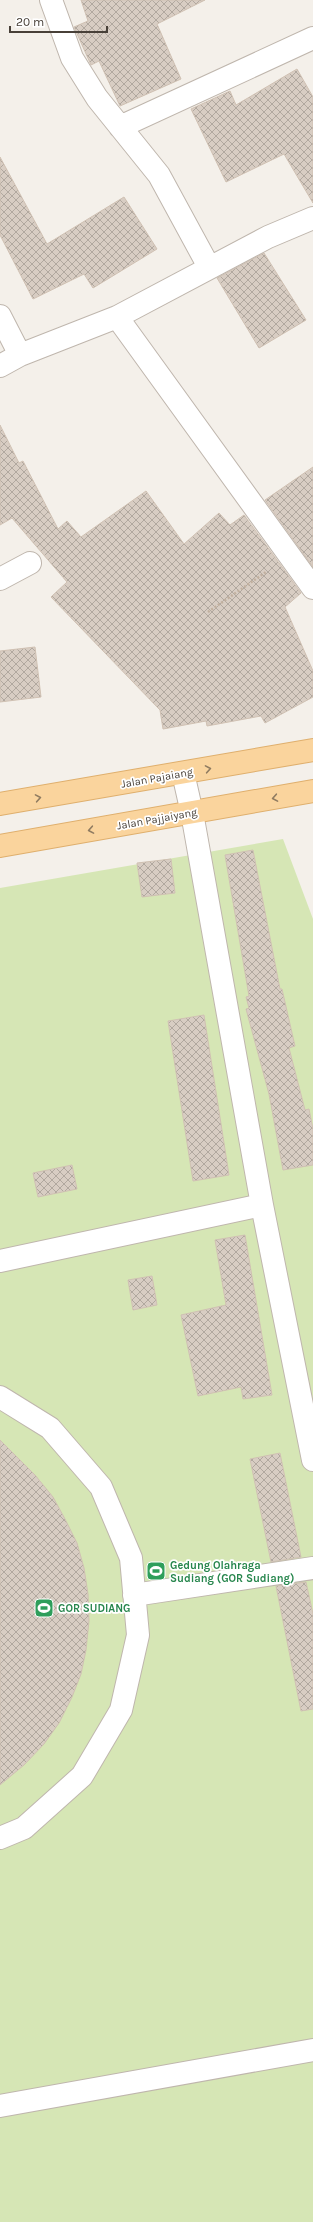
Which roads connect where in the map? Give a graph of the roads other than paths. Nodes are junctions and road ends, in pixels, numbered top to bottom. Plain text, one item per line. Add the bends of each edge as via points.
1 (51, 0) edge
2 (313, 38) edge
3 (120, 126) junction
4 (313, 218) edge
5 (209, 267) junction
6 (0, 316) edge
7 (117, 317) junction
8 (20, 355) junction
9 (0, 366) edge
10 (30, 563) dead end
11 (0, 579) edge
12 (313, 588) edge
13 (313, 750) edge
14 (183, 773) junction
15 (313, 791) edge
16 (0, 804) edge
17 (192, 813) junction
18 (0, 846) edge
19 (262, 1205) junction
20 (0, 1260) edge
21 (0, 1398) edge
22 (313, 1460) edge
23 (313, 1568) edge
24 (134, 1595) junction
25 (0, 1838) edge
26 (313, 2050) edge
27 (0, 2105) edge

1 - 3 street via 72,58 97,98
2 - 3 street
3 - 5 street via 159,175
4 - 5 street
5 - 7 street
6 - 8 street
7 - 8 street
7 - 12 street
8 - 9 street
10 - 11 street
14 -> 13 main road, Jalan Pajaiang
16 -> 14 main road, Jalan Pajaiang
14 - 17 street
15 -> 17 main road, Jalan Pajjaiyang
17 -> 18 main road, Jalan Pajjaiyang
17 - 19 street
19 - 20 street
19 - 22 street
21 - 24 street via 50,1428 101,1487 131,1558
23 - 24 street
24 - 25 street via 138,1635 121,1710 82,1776 24,1828
26 - 27 street

